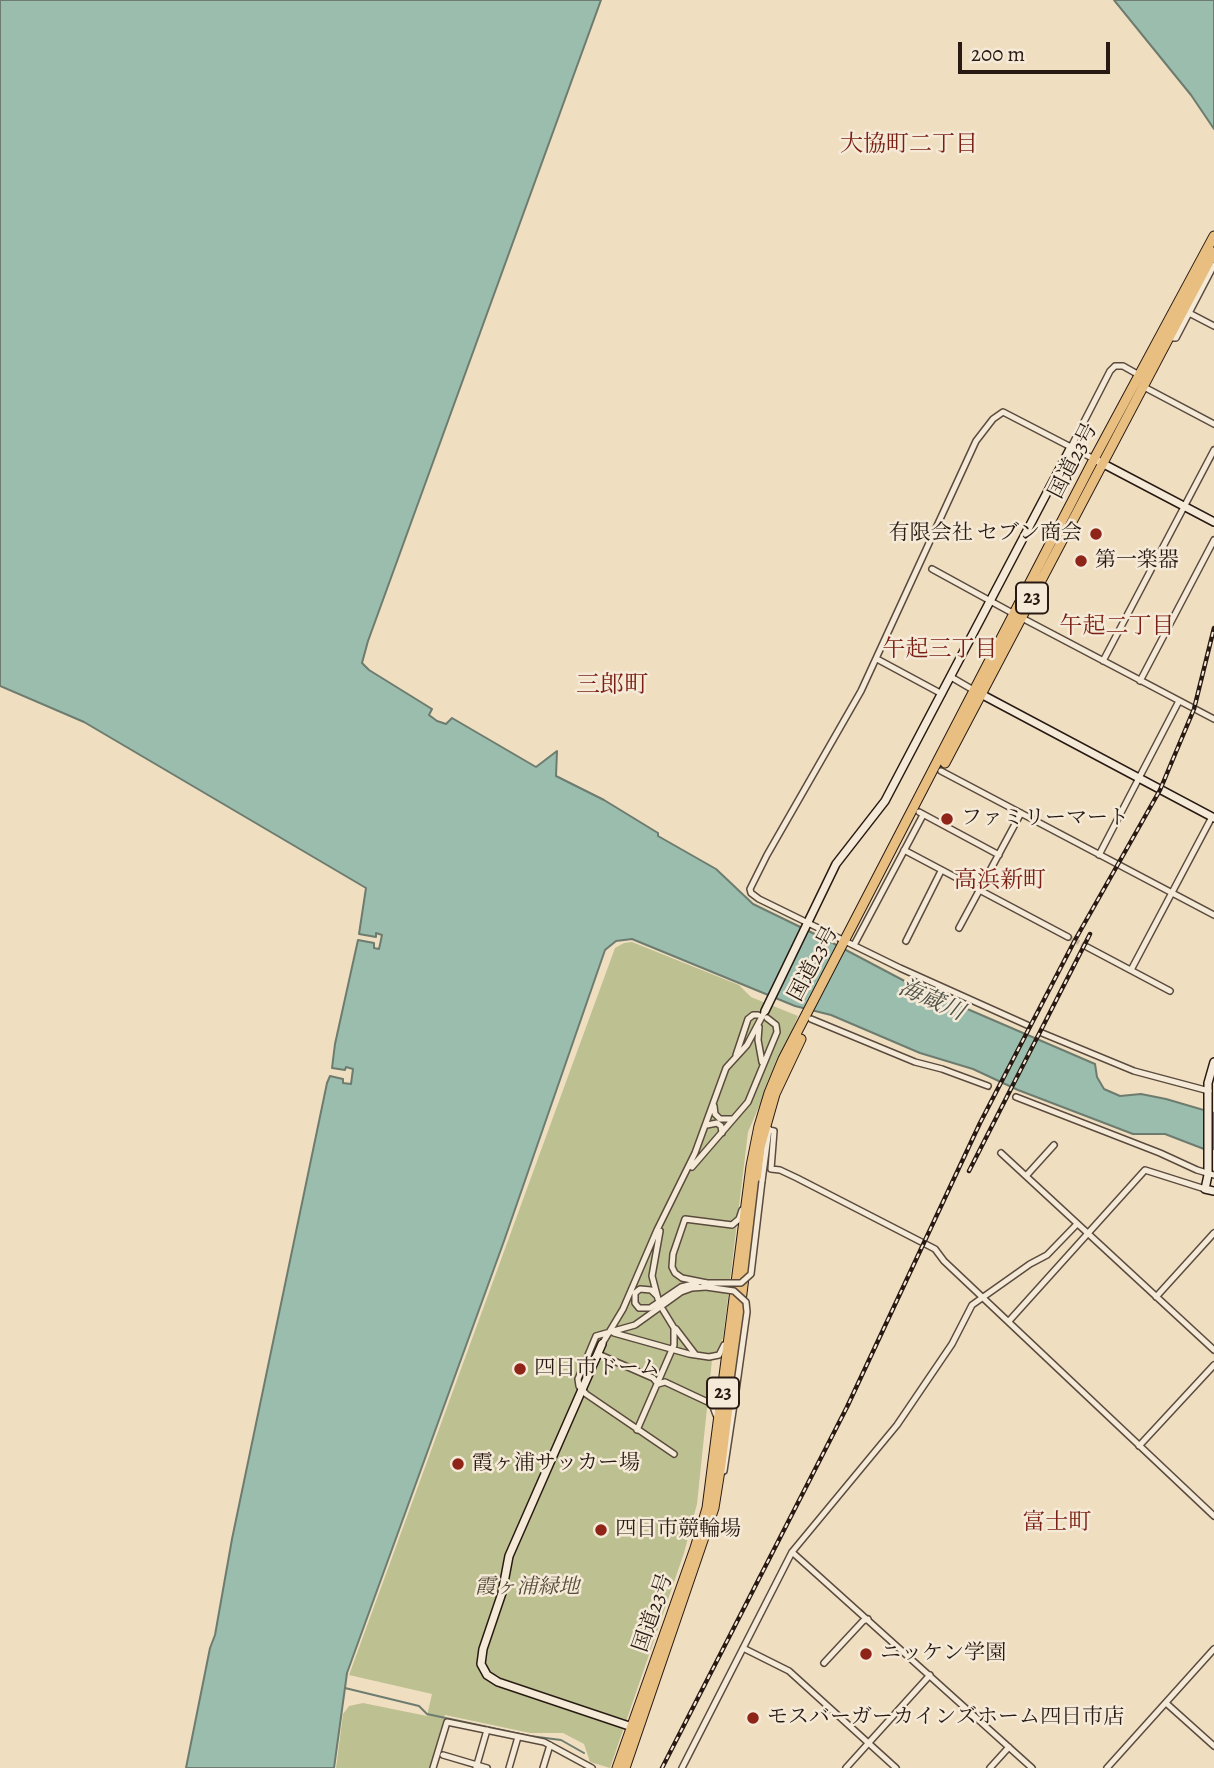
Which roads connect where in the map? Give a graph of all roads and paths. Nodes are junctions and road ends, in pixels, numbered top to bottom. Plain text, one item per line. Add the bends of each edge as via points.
1 (1214, 236) edge
2 (1214, 253) edge
3 (1214, 265) edge
4 (1189, 313) junction
5 (1214, 326) edge
6 (1170, 338) junction
7 (1139, 375) junction
8 (1144, 387) junction
9 (1214, 424) edge
10 (1071, 447) junction
11 (1214, 450) edge
12 (1094, 459) junction
13 (1104, 464) junction
14 (1184, 507) junction
15 (1214, 522) edge
16 (1214, 540) edge
17 (932, 569) dead end
18 (991, 601) junction
19 (1018, 616) junction
20 (877, 659) junction
21 (1103, 661) junction
22 (951, 677) junction
23 (1140, 681) junction
24 (978, 693) junction
25 (942, 694) junction
26 (1179, 701) junction
27 (1214, 719) edge
28 (941, 771) junction
29 (1139, 778) junction
30 (921, 813) junction
31 (1021, 814) junction
32 (1213, 818) edge
33 (904, 850) junction
34 (999, 855) junction
35 (1099, 855) junction
36 (941, 871) junction
37 (979, 891) junction
38 (1171, 893) junction
39 (1214, 915) edge
40 (808, 923) junction
41 (960, 928) dead end
42 (1068, 937) tunnel mouth
43 (906, 941) dead end
44 (848, 944) junction
45 (1087, 947) tunnel mouth
46 (1131, 970) junction
47 (1170, 991) dead end
48 (763, 1015) junction
49 (810, 1016) junction
50 (1027, 1025) dead end
51 (1042, 1033) dead end
52 (735, 1058) junction
53 (1214, 1062) edge
54 (789, 1063) junction
55 (761, 1068) junction
56 (988, 1086) dead end
57 (1210, 1090) edge
58 (1016, 1097) dead end
59 (714, 1104) junction
60 (736, 1118) junction
61 (705, 1127) junction
62 (769, 1130) junction
63 (722, 1133) junction
64 (755, 1142) junction
65 (1054, 1145) dead end
66 (1000, 1153) dead end
67 (1210, 1174) edge
68 (1026, 1176) junction
69 (683, 1178) junction
70 (1205, 1189) junction
71 (1214, 1191) edge
72 (671, 1202) junction
73 (1077, 1224) junction
74 (1214, 1233) edge
75 (1087, 1234) junction
76 (738, 1278) junction
77 (707, 1285) junction
78 (983, 1297) junction
79 (1156, 1297) junction
80 (663, 1310) dead end
81 (1009, 1321) junction
82 (672, 1324) junction
83 (608, 1333) junction
84 (602, 1344) joint
85 (673, 1350) junction
86 (1214, 1350) edge
87 (598, 1354) junction
88 (696, 1355) junction
89 (1214, 1365) edge
90 (658, 1384) junction
91 (582, 1391) junction
92 (637, 1430) junction
93 (1139, 1446) junction
94 (674, 1454) dead end
95 (715, 1464) junction
96 (713, 1508) junction
97 (1214, 1516) edge
98 (792, 1552) junction
99 (868, 1619) junction
100 (743, 1648) junction
101 (1214, 1649) edge
102 (824, 1663) dead end
103 (930, 1675) junction
104 (1166, 1703) junction
105 (632, 1727) junction
106 (487, 1730) junction
107 (518, 1737) junction
108 (869, 1744) junction
109 (550, 1745) junction
110 (1214, 1746) edge
111 (1009, 1747) junction
112 (443, 1755) dead end
113 (459, 1760) junction
114 (476, 1767) edge
115 (433, 1768) edge
116 (457, 1768) edge
117 (487, 1768) edge
118 (509, 1768) edge
119 (542, 1768) edge
120 (592, 1768) edge
121 (617, 1768) edge
122 (625, 1768) edge
123 (682, 1768) edge
124 (846, 1768) edge
125 (895, 1768) edge
126 (990, 1768) edge
127 (1032, 1768) edge
128 (1107, 1768) edge

1 - 7 highway, 国道23号 / 23
2 - 6 highway, 国道23号 / 23
3 - 4 street
4 - 5 street
4 - 6 street via 1176,338
6 - 8 highway, 国道23号 / 23
7 - 10 street via 1123,366 1110,371
7 - 12 highway, 国道23号 / 23
8 - 9 street
8 - 13 highway, 国道23号 / 23
10 - 12 street
10 - 18 street
10 - 20 street via 1005,413 993,418 976,441
11 - 14 street
12 - 13 street
12 - 19 highway, 国道23号 / 23
13 - 14 street
13 - 19 highway, 国道23号 / 23
14 - 15 street
14 - 21 street
16 - 23 street
17 - 18 street
18 - 19 street
18 - 22 street
19 - 21 street
19 - 24 highway, 国道23号 / 23
20 - 25 street
20 - 40 street via 750,889 759,899
21 - 23 street
22 - 24 street
22 - 25 street
23 - 26 street
24 - 28 highway, 国道23号 / 23
24 - 29 street
24 - 44 highway, 国道23号 / 23
25 - 40 street via 885,801 836,864
26 - 27 street
26 - 29 street
28 - 30 highway, 国道23号 / 23
28 - 31 street
29 - 32 street
29 - 35 street
30 - 33 street
30 - 34 street
30 - 44 highway, 国道23号 / 23
31 - 34 street
31 - 35 street
32 - 38 street
33 - 36 street
33 - 44 street
34 - 37 street
35 - 38 street
36 - 37 street
36 - 43 street
37 - 41 street
37 - 42 street
38 - 39 street
38 - 46 street
40 - 44 street
40 - 48 street
44 - 49 highway, 国道23号 / 23
44 - 50 street
45 - 46 street
46 - 47 street
48 - 52 street
48 - 52 street via 748,1019
48 - 55 street via 757,1037
48 - 55 street via 776,1025 777,1032
49 - 54 highway, 国道23号 / 23
49 - 56 street via 915,1062
49 - 64 highway, 国道23号 / 23 via 775,1076
51 - 57 street via 1135,1071
52 - 59 street via 726,1068
53 - 57 street via 1209,1072
54 - 62 street
54 - 96 highway, 国道23号 / 23 via 760,1147
55 - 60 street via 748,1102
57 - 67 street
58 - 67 street
59 - 60 street via 720,1119
59 - 61 street
60 - 63 street
61 - 63 street via 717,1123
61 - 69 street
62 - 77 street, bridge via 751,1274 741,1283
62 - 78 street via 774,1131 771,1169 930,1246
63 - 69 street
64 - 76 highway, 国道23号 / 23
64 - 77 street via 736,1222 724,1225 685,1219 679,1234 671,1259 674,1273
65 - 68 street
66 - 68 street
67 - 70 street
68 - 73 street
69 - 72 street
70 - 71 street
70 - 75 street via 1145,1170
72 - 77 street via 653,1270 657,1297 651,1290 640,1289 635,1303 650,1308 686,1285
72 - 83 street via 623,1310
73 - 75 street
73 - 78 street via 1047,1255
74 - 79 street
75 - 79 street
75 - 81 street
76 - 88 street via 722,1352 713,1357
76 - 95 highway, 国道23号 / 23
77 - 83 street via 687,1290 635,1325
77 - 96 street, bridge via 734,1291 747,1307 726,1464
78 - 81 street
78 - 98 street via 972,1305 952,1344 897,1425
79 - 86 street
80 - 82 street
81 - 93 street
82 - 85 street
82 - 88 street
83 - 84 street
83 - 85 street
83 - 91 street via 593,1338 578,1379
84 - 87 street
85 - 88 street
85 - 90 street
87 - 90 street via 653,1377
87 - 91 street
89 - 93 street
90 - 92 street
90 - 95 street via 665,1382 714,1405
91 - 92 street
91 - 105 street via 509,1556 481,1664 498,1682
92 - 94 street
93 - 97 street
95 - 105 highway, 国道23号 / 23 via 702,1528
96 - 122 highway, 国道23号 / 23
98 - 99 street
98 - 100 street
99 - 102 street
99 - 103 street
100 - 108 street via 789,1671
100 - 123 street
101 - 104 street
103 - 108 street
103 - 111 street
104 - 110 street
104 - 128 street
105 - 121 highway, 国道23号 / 23
106 - 107 street
106 - 114 street
106 - 115 street via 447,1722
107 - 109 street
107 - 118 street
108 - 124 street
108 - 125 street
109 - 119 street
109 - 120 street
111 - 126 street
111 - 127 street
112 - 113 street
113 - 114 street
113 - 116 street
114 - 117 street

